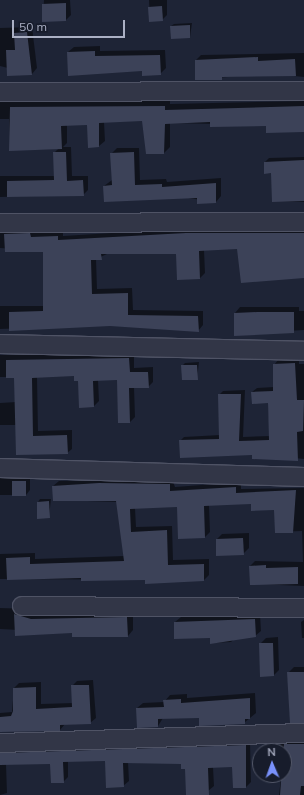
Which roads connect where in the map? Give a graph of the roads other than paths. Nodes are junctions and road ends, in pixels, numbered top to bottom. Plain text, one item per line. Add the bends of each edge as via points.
1 (304, 91) edge
2 (0, 92) edge
3 (304, 222) edge
4 (0, 223) edge
5 (0, 344) edge
6 (304, 350) edge
7 (0, 468) edge
8 (304, 477) edge
9 (22, 606) dead end
10 (304, 608) edge
11 (304, 733) edge
12 (0, 743) edge

1 - 2 street
3 - 4 street
5 - 6 street
7 - 8 street
9 - 10 street
11 - 12 street

